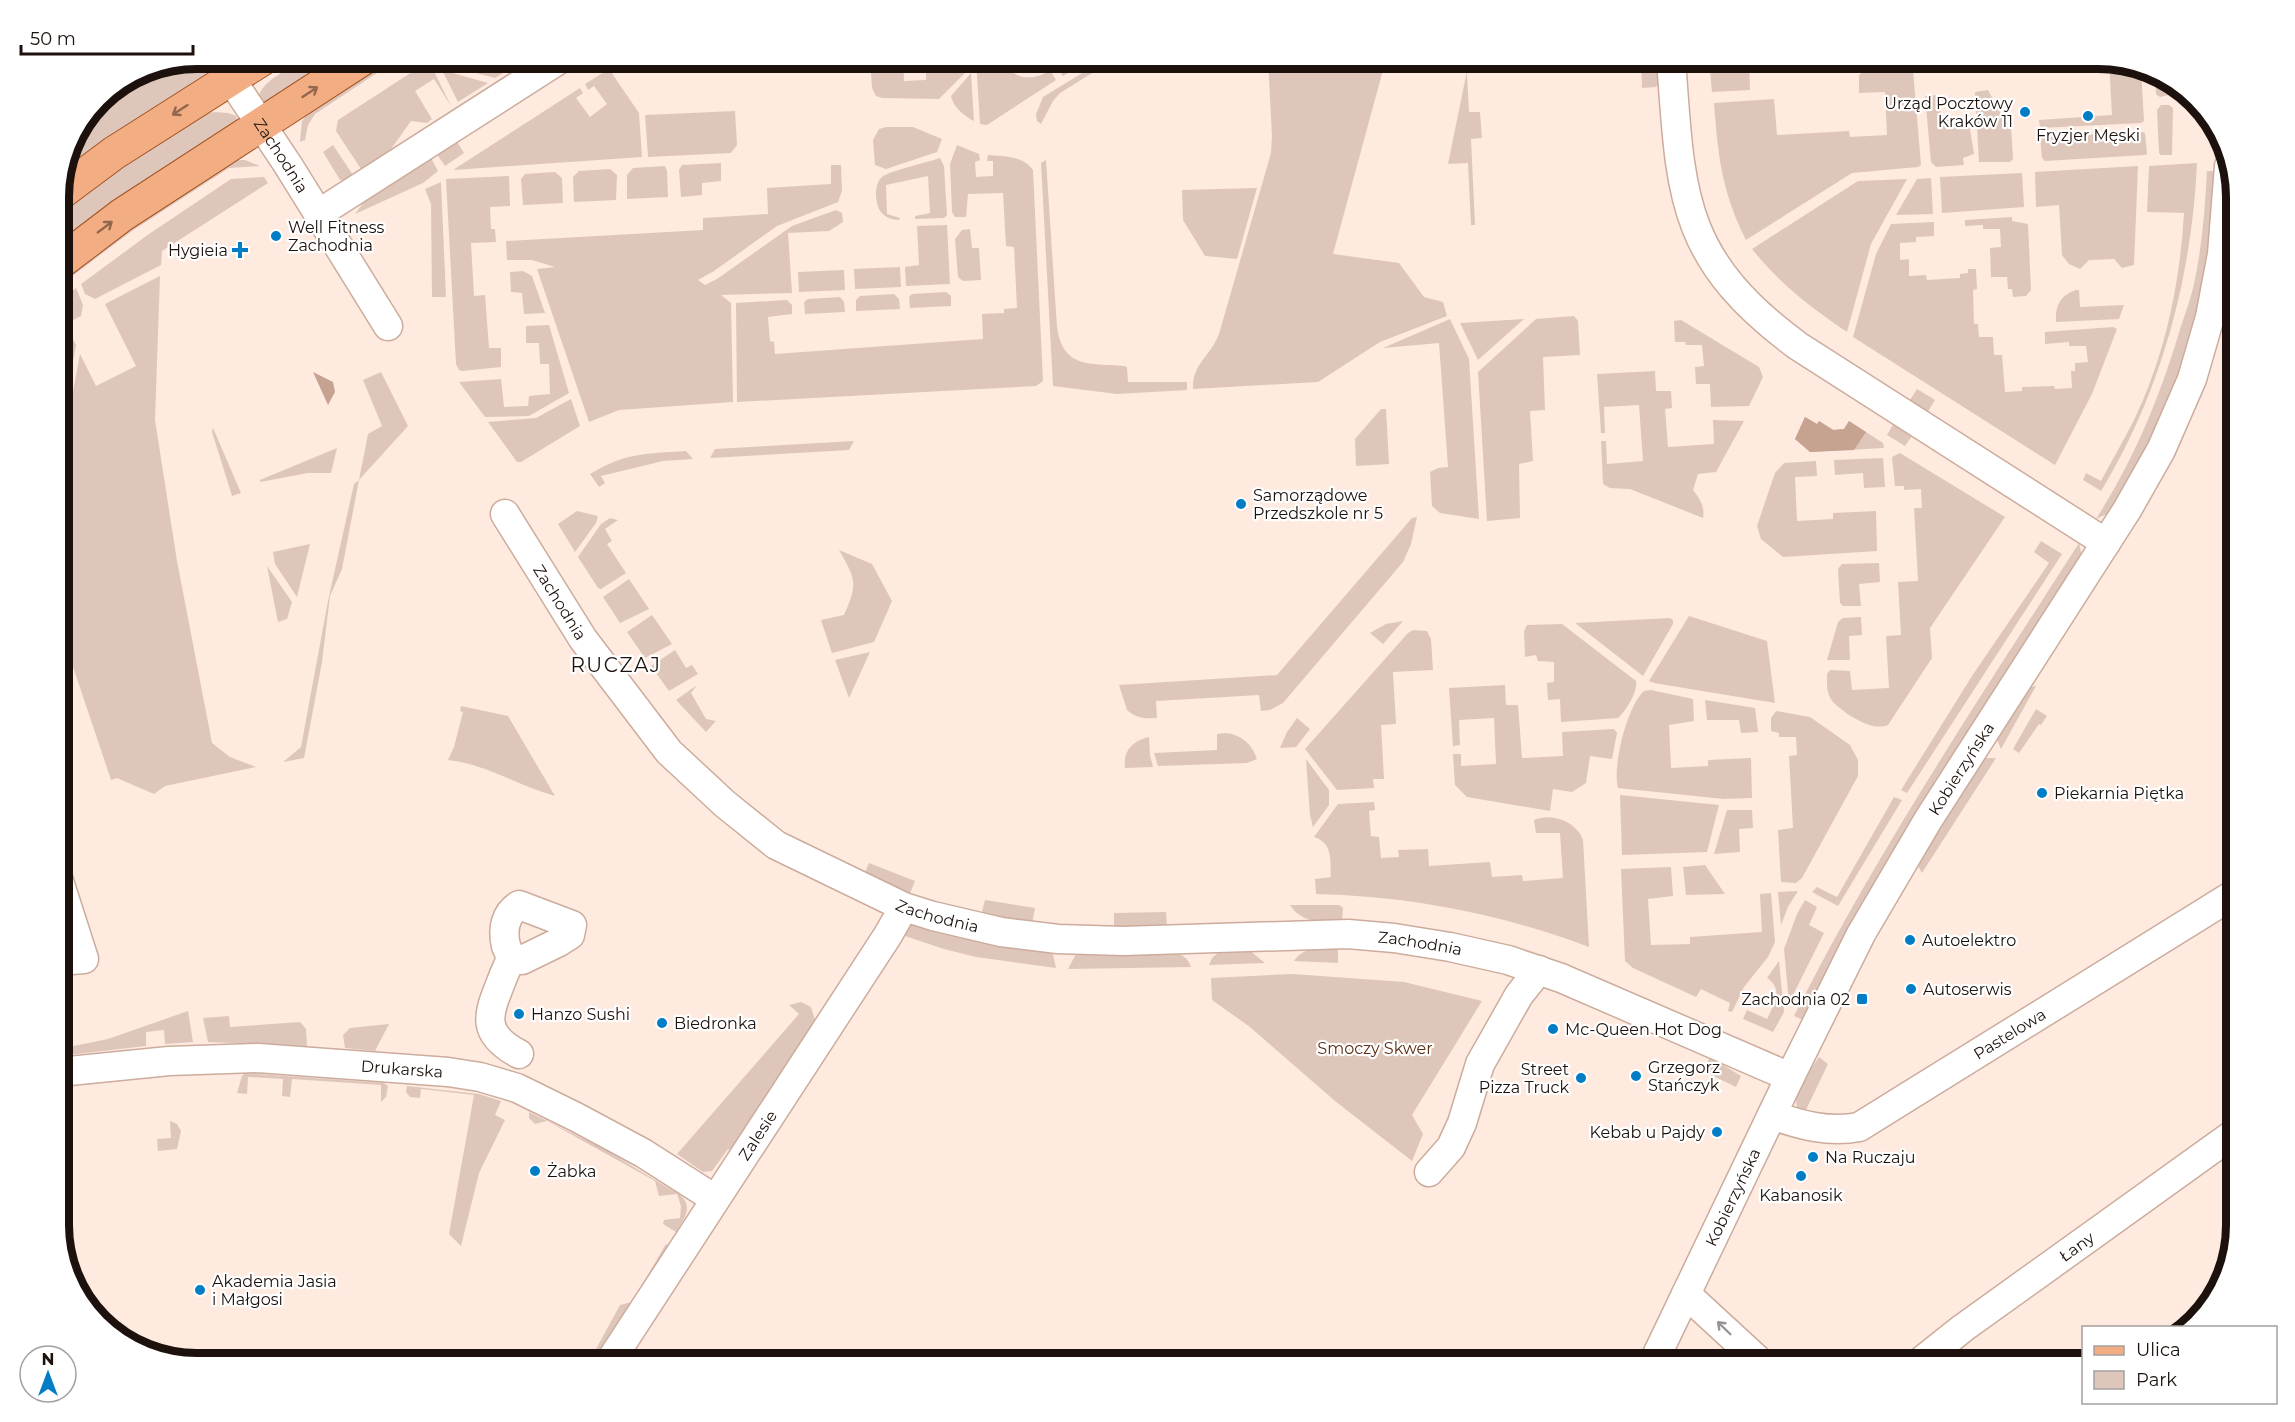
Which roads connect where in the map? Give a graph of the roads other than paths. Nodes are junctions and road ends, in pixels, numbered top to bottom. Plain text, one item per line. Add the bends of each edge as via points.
1 (244, 69) edge
2 (345, 69) edge
3 (543, 69) edge
4 (1672, 69) edge
5 (230, 78) junction
6 (261, 124) junction
7 (69, 186) edge
8 (318, 213) junction
9 (2226, 214) edge
10 (69, 255) edge
11 (388, 326) dead end
12 (505, 514) dead end
13 (2106, 543) junction
14 (2226, 899) edge
15 (903, 907) junction
16 (69, 912) edge
17 (510, 958) dead end
18 (69, 960) edge
19 (1539, 970) junction
20 (69, 1071) edge
21 (1790, 1077) junction
22 (507, 1084) junction
23 (1772, 1115) junction
24 (2226, 1139) edge
25 (1429, 1172) dead end
26 (715, 1199) junction
27 (1686, 1294) junction
28 (616, 1353) edge
29 (1658, 1353) edge
30 (1749, 1353) edge
31 (1932, 1353) edge

1 - 5 main road
6 -> 2 main road
3 - 8 street
4 - 13 street via 1683,189 1695,229 1732,288 1798,346
5 - 6 street, Zachodnia
5 -> 7 main road
6 - 8 street, Zachodnia
10 -> 6 main road via 122,215
8 - 11 street, Zachodnia
9 - 13 street, Kobierzyńska via 2218,281 2192,379 2162,450
12 - 15 street, Zachodnia via 584,639 669,752 776,845
13 - 21 street, Kobierzyńska via 1892,879
14 - 23 street, Pastelowa via 1859,1128 1830,1130
15 - 19 street, Zachodnia via 1001,932 1058,939 1367,935 1450,947
15 - 26 street, Zalesie
16 - 18 street via 84,958
17 - 22 street via 489,1021 497,1039 525,1046
19 - 21 street, Zachodnia
19 - 25 street via 1519,995 1480,1064 1451,1147
20 - 22 street, Drukarska via 169,1060 258,1058 448,1072
21 - 23 street, Kobierzyńska
22 - 26 street, Drukarska via 617,1138
23 - 27 street, Kobierzyńska
24 - 31 street, Łany
26 - 28 street, Zalesie
27 - 29 street, Kobierzyńska
30 -> 27 street

